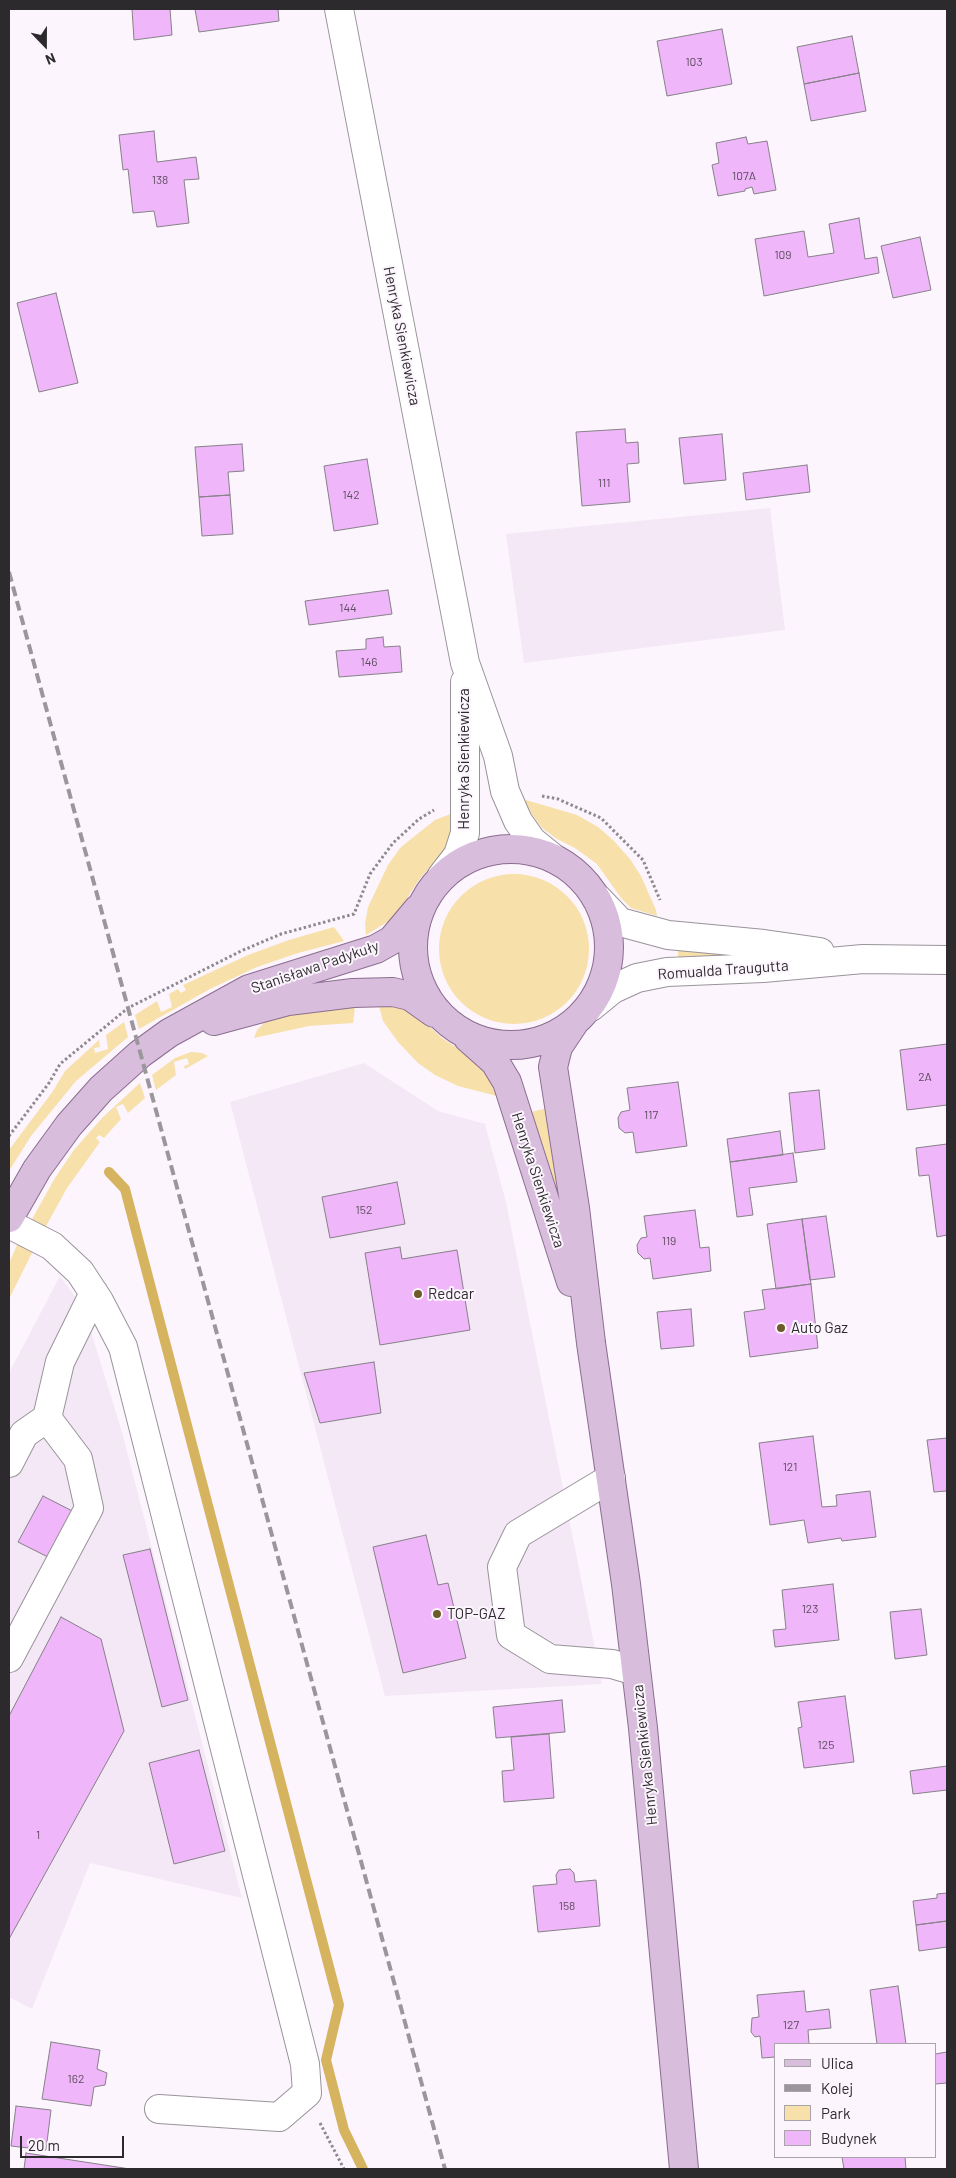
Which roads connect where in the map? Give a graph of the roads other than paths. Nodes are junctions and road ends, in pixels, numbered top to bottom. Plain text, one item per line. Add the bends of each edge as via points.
1 (339, 9) edge
2 (465, 663) junction
3 (554, 858) junction
4 (441, 878) junction
5 (597, 898) junction
6 (423, 901) junction
7 (863, 959) junction
8 (947, 960) edge
9 (582, 1015) junction
10 (454, 1027) junction
11 (169, 1033) junction
12 (9, 1218) edge
13 (9, 1224) edge
14 (94, 1293) junction
15 (590, 1343) junction
16 (47, 1418) junction
17 (9, 1463) edge
18 (611, 1478) junction
19 (9, 1658) edge
20 (636, 1671) junction
21 (159, 2108) dead end
22 (684, 2169) edge

1 - 2 street, Henryka Sienkiewicza
2 - 3 street, Henryka Sienkiewicza via 498,756 505,791 518,821 532,841
2 - 4 street, Henryka Sienkiewicza via 465,833 458,855
3 - 4 main road, Stanisława Padykuły via 524,849 494,850 465,860
3 - 5 main road, Henryka Sienkiewicza via 579,874
4 - 6 main road, Stanisława Padykuły
5 - 7 street, Romualda Traugutta via 620,922 668,935 764,944
5 - 9 main road, Henryka Sienkiewicza via 608,926 610,956 602,986
6 - 10 main road via 414,930 412,954 417,978 428,1000
6 - 11 main road, Stanisława Padykuły via 392,940 249,989
7 - 8 street, Romualda Traugutta
7 - 9 street, Romualda Traugutta via 666,972 637,978 613,989
9 - 10 main road via 554,1036 530,1044 506,1046 482,1042
9 - 15 main road, Henryka Sienkiewicza via 558,1047 553,1067
10 - 11 main road, Stanisława Padykuły via 410,996 393,992 288,1001
10 - 15 main road, Henryka Sienkiewicza via 494,1062 507,1082
11 - 12 main road, Stanisława Padykuły via 101,1089 69,1125 37,1169
13 - 14 street via 52,1246 80,1272
14 - 16 street via 60,1362
14 - 21 street via 123,1347 305,2064 307,2093 278,2117
15 - 18 main road, Henryka Sienkiewicza
16 - 17 street via 24,1434
16 - 19 street via 78,1459 89,1508
18 - 20 main road, Henryka Sienkiewicza
18 - 20 street via 518,1534 502,1567 511,1635 550,1659 612,1664
20 - 22 main road, Henryka Sienkiewicza

